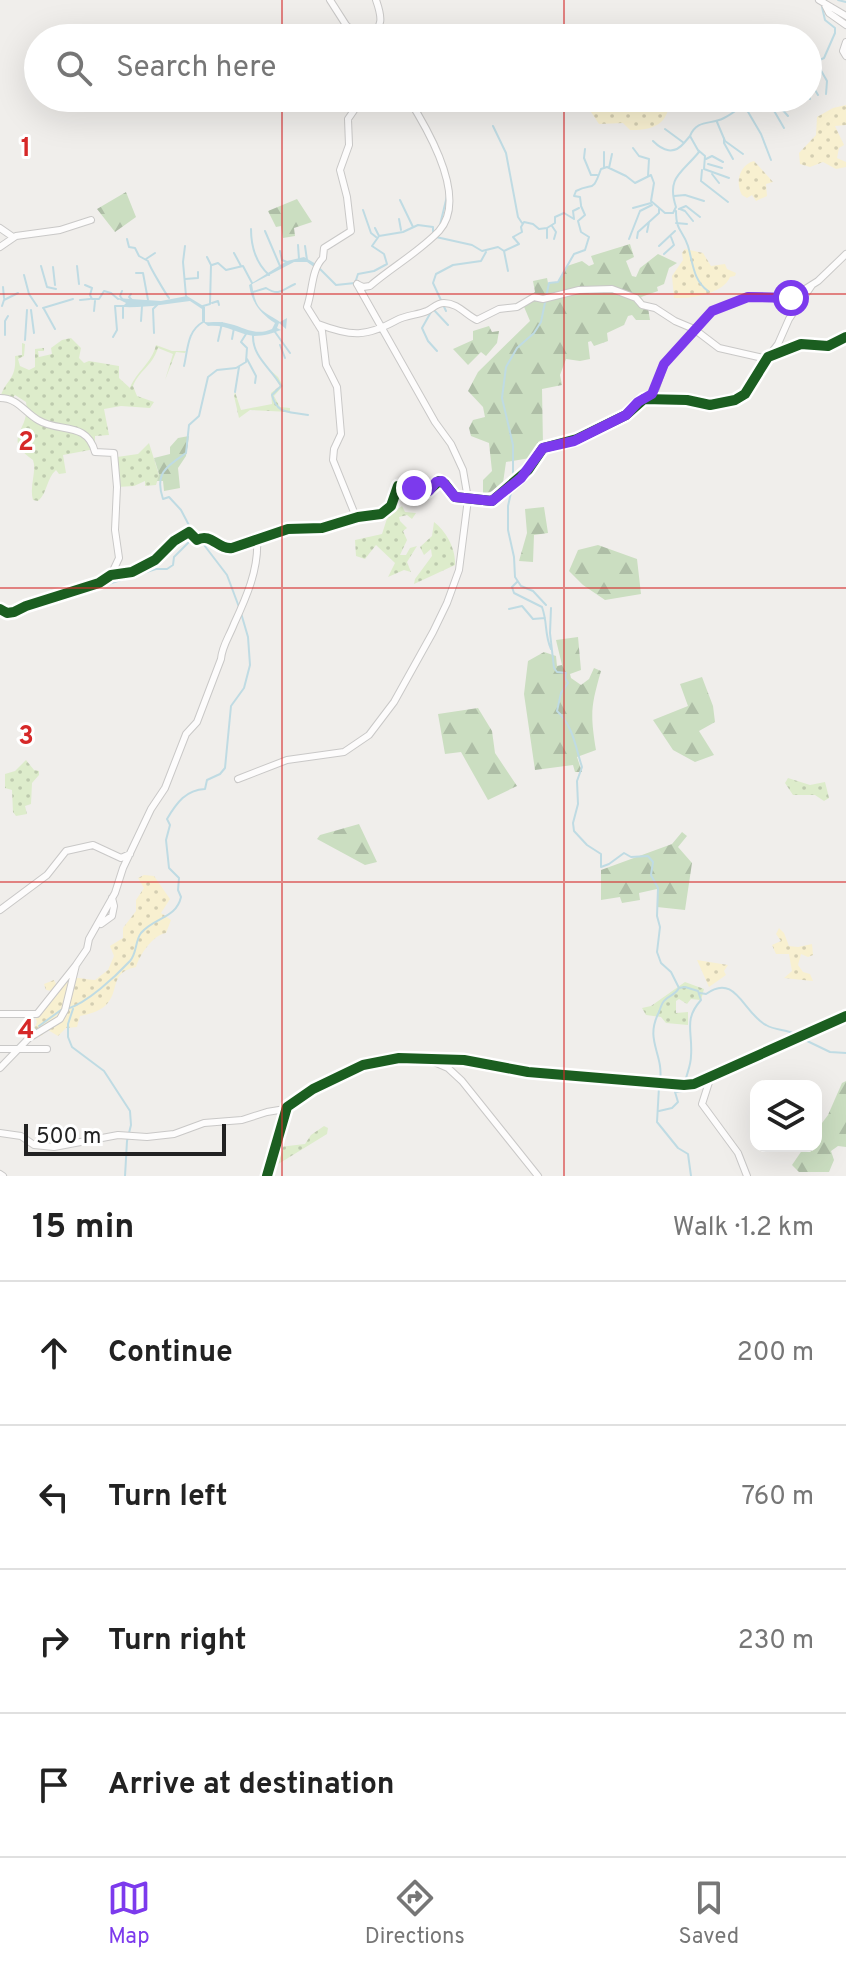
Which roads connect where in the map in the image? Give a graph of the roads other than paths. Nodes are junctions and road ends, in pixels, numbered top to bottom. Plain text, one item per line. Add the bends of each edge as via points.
1 (330, 0) edge
2 (376, 0) edge
3 (822, 2) edge
4 (845, 15) edge
5 (345, 24) edge
6 (380, 24) edge
7 (846, 25) edge
8 (846, 42) edge
9 (846, 56) edge
10 (353, 112) edge
11 (417, 112) edge
12 (91, 220) dead end
13 (0, 228) edge
14 (13, 237) junction
15 (0, 247) edge
16 (846, 254) edge
17 (812, 285) junction
18 (318, 324) junction
19 (381, 329) junction
20 (694, 329) junction
21 (846, 337) edge
22 (768, 357) junction
23 (648, 397) junction
24 (0, 398) edge
25 (468, 499) junction
26 (356, 517) junction
27 (257, 540) junction
28 (111, 575) junction
29 (0, 609) edge
30 (238, 779) dead end
31 (130, 854) junction
32 (0, 910) edge
33 (76, 965) junction
34 (0, 1014) edge
35 (846, 1016) edge
36 (0, 1049) edge
37 (19, 1049) junction
38 (47, 1049) dead end
39 (428, 1059) junction
40 (0, 1068) edge
41 (711, 1076) junction
42 (285, 1109) junction
43 (0, 1133) edge
44 (267, 1176) edge
45 (538, 1176) edge
46 (747, 1176) edge

1 - 5 street
2 - 6 street
3 - 4 street
3 - 7 street
8 - 9 street
10 - 18 street via 340,170 351,231 324,248 316,266 307,307
11 - 19 street via 447,178 449,203 443,226 428,240 370,286 357,284
12 - 14 street
13 - 14 street
14 - 15 street
16 - 17 street
17 - 20 street via 791,298 748,297 719,307
17 - 22 street
18 - 19 street via 358,333
18 - 26 street via 339,402 341,434 333,460
19 - 20 street via 442,303 454,304 477,320 534,297 612,289
19 - 25 street via 456,452
20 - 22 street via 722,349
20 - 23 street via 664,364
21 - 22 street via 828,346 806,343
22 - 23 street via 745,394 735,400 710,405
23 - 25 street via 626,415 574,441 543,448 521,478 492,501
24 - 28 street via 12,399 37,420 79,431 95,452 114,453 119,558
25 - 26 street via 455,497 442,481 427,492 398,486 385,511
25 - 30 street via 459,570 447,603 394,702 369,735 344,752 287,760
26 - 27 street
27 - 28 street via 227,549 213,539 197,540 189,532 155,560
27 - 31 street via 255,571 197,722 186,734
28 - 29 street via 14,612
31 - 32 street via 121,858 93,845 66,851 47,875
31 - 33 street
33 - 34 street via 37,1014
33 - 37 street via 60,1019
35 - 41 street
36 - 37 street
37 - 38 street
37 - 40 street
39 - 41 street via 684,1085
39 - 42 street via 363,1065
39 - 45 street via 462,1081
41 - 46 street via 702,1104 738,1153
42 - 43 street via 204,1123 174,1134 118,1135 54,1147
42 - 44 street

